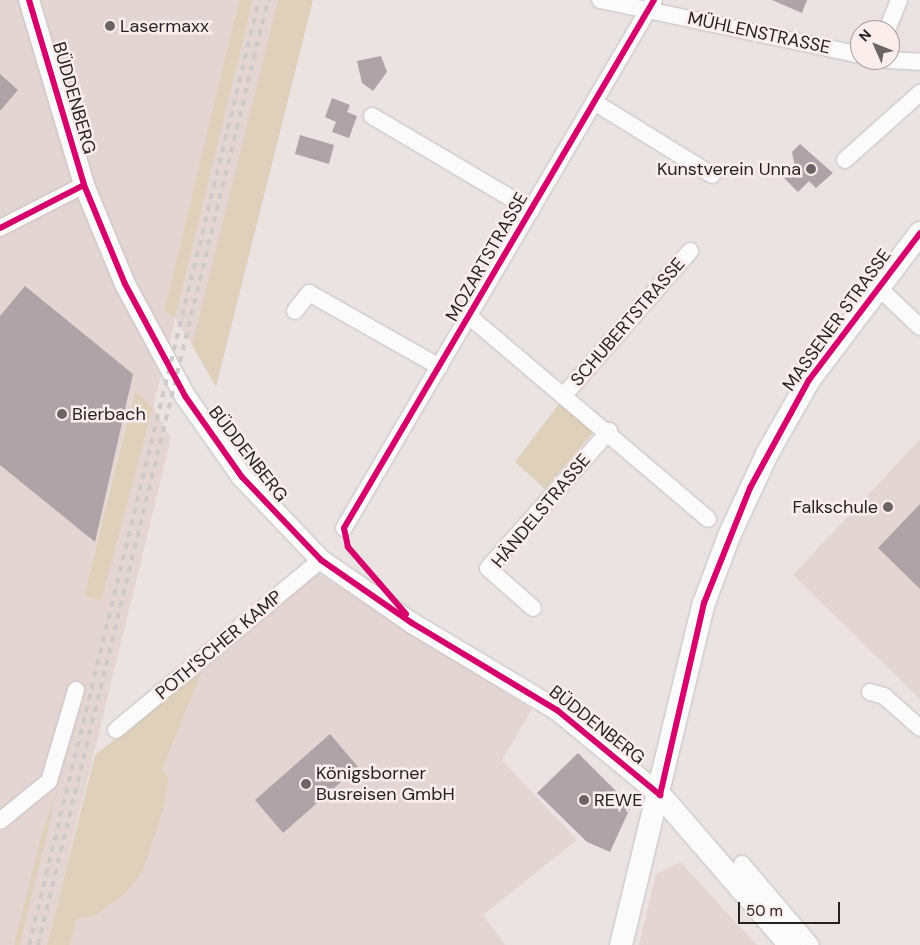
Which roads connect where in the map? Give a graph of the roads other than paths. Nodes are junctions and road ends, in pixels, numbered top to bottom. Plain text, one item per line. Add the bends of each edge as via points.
1 (29, 0) edge
2 (600, 0) edge
3 (899, 0) edge
4 (651, 5) edge
5 (890, 20) edge
6 (850, 53) edge
7 (900, 61) edge
8 (920, 62) edge
9 (920, 93) edge
10 (594, 102) junction
11 (372, 116) dead end
12 (845, 160) dead end
13 (712, 175) dead end
14 (84, 185) junction
15 (531, 210) junction
16 (0, 228) edge
17 (920, 234) edge
18 (690, 250) dead end
19 (876, 286) junction
20 (295, 311) dead end
21 (470, 317) junction
22 (920, 327) edge
23 (440, 367) junction
24 (565, 394) junction
25 (608, 431) junction
26 (708, 519) dead end
27 (344, 528) dead end
28 (321, 560) junction
29 (533, 608) dead end
30 (76, 690) dead end
31 (870, 692) dead end
32 (920, 728) edge
33 (116, 730) dead end
34 (660, 795) junction
35 (0, 821) edge
36 (742, 864) dead end
37 (621, 945) edge
38 (790, 945) edge
39 (811, 945) edge

1 - 14 street, BÜDDENBERG
2 - 4 street, MÜHLENSTRASSE
3 - 5 street
4 - 6 street, MÜHLENSTRASSE
4 - 10 street, MOZARTSTRASSE
7 - 8 street
9 - 12 street
10 - 13 street
10 - 15 street, MOZARTSTRASSE
11 - 15 street, MOZARTSTRASSE
14 - 16 street
14 - 28 street, BÜDDENBERG via 125,284 185,396 242,477
15 - 21 street, MOZARTSTRASSE
17 - 19 main road, MASSENER STRASSE
18 - 24 street, SCHUBERTSTRASSE
19 - 22 street
19 - 34 main road, MASSENER STRASSE via 809,380 736,520 704,603
20 - 23 street via 309,293
21 - 23 street, MOZARTSTRASSE
21 - 24 street
23 - 27 street, MOZARTSTRASSE
24 - 25 street
25 - 26 street
25 - 29 street, HÄNDELSTRASSE via 488,568
28 - 33 street, POTH'SCHER KAMP
28 - 34 street, BÜDDENBERG via 412,622 557,710
30 - 35 street via 49,781
31 - 32 street via 884,696
34 - 37 main road, MASSENER STRASSE
34 - 38 main road
36 - 39 street

